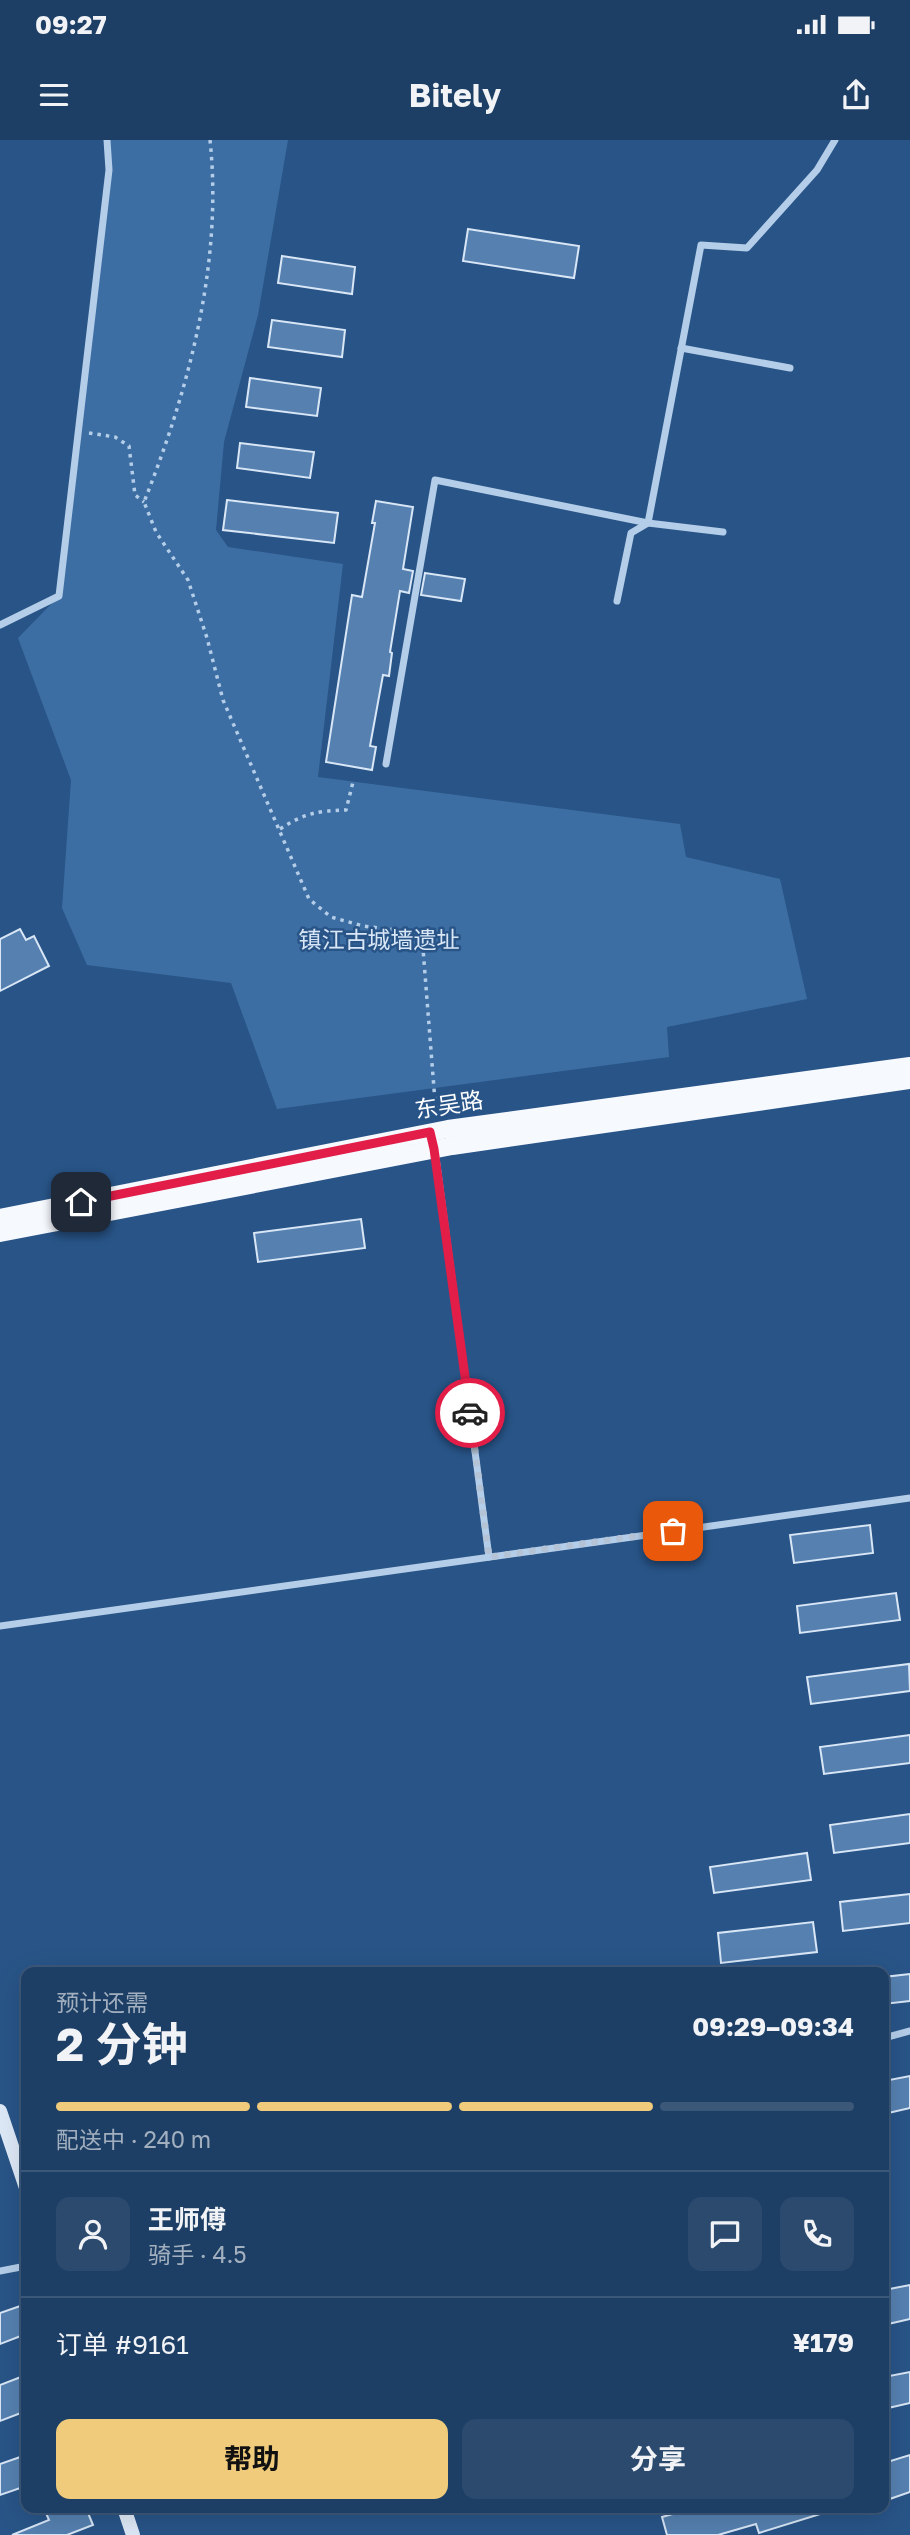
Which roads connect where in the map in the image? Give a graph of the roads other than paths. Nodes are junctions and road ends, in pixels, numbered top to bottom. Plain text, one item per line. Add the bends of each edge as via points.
1 (107, 140) edge
2 (835, 140) edge
3 (681, 348) junction
4 (790, 368) dead end
5 (648, 523) junction
6 (723, 532) dead end
7 (617, 601) dead end
8 (0, 625) edge
9 (386, 764) dead end
10 (910, 1066) edge
11 (910, 1080) edge
12 (434, 1137) junction
13 (0, 1218) edge
14 (0, 1233) edge
15 (910, 1498) edge
16 (489, 1557) junction
17 (0, 1626) edge
18 (910, 2031) edge
19 (889, 2037) edge
20 (0, 2111) edge
21 (21, 2173) edge
22 (21, 2267) edge
23 (0, 2272) edge
24 (126, 2513) edge
25 (133, 2535) edge

1 - 8 street via 109,170 59,596
2 - 3 street via 817,170 747,248 701,245
3 - 4 street
3 - 5 street
5 - 6 street
5 - 7 street via 631,533
5 - 9 street via 435,480
10 - 12 main road, 东吴路
11 - 12 main road, 东吴路
12 - 13 main road, 东吴路
12 - 14 main road, 东吴路
12 - 16 street
15 - 16 street
16 - 17 street
18 - 19 street
20 - 21 street
22 - 23 street
24 - 25 street

